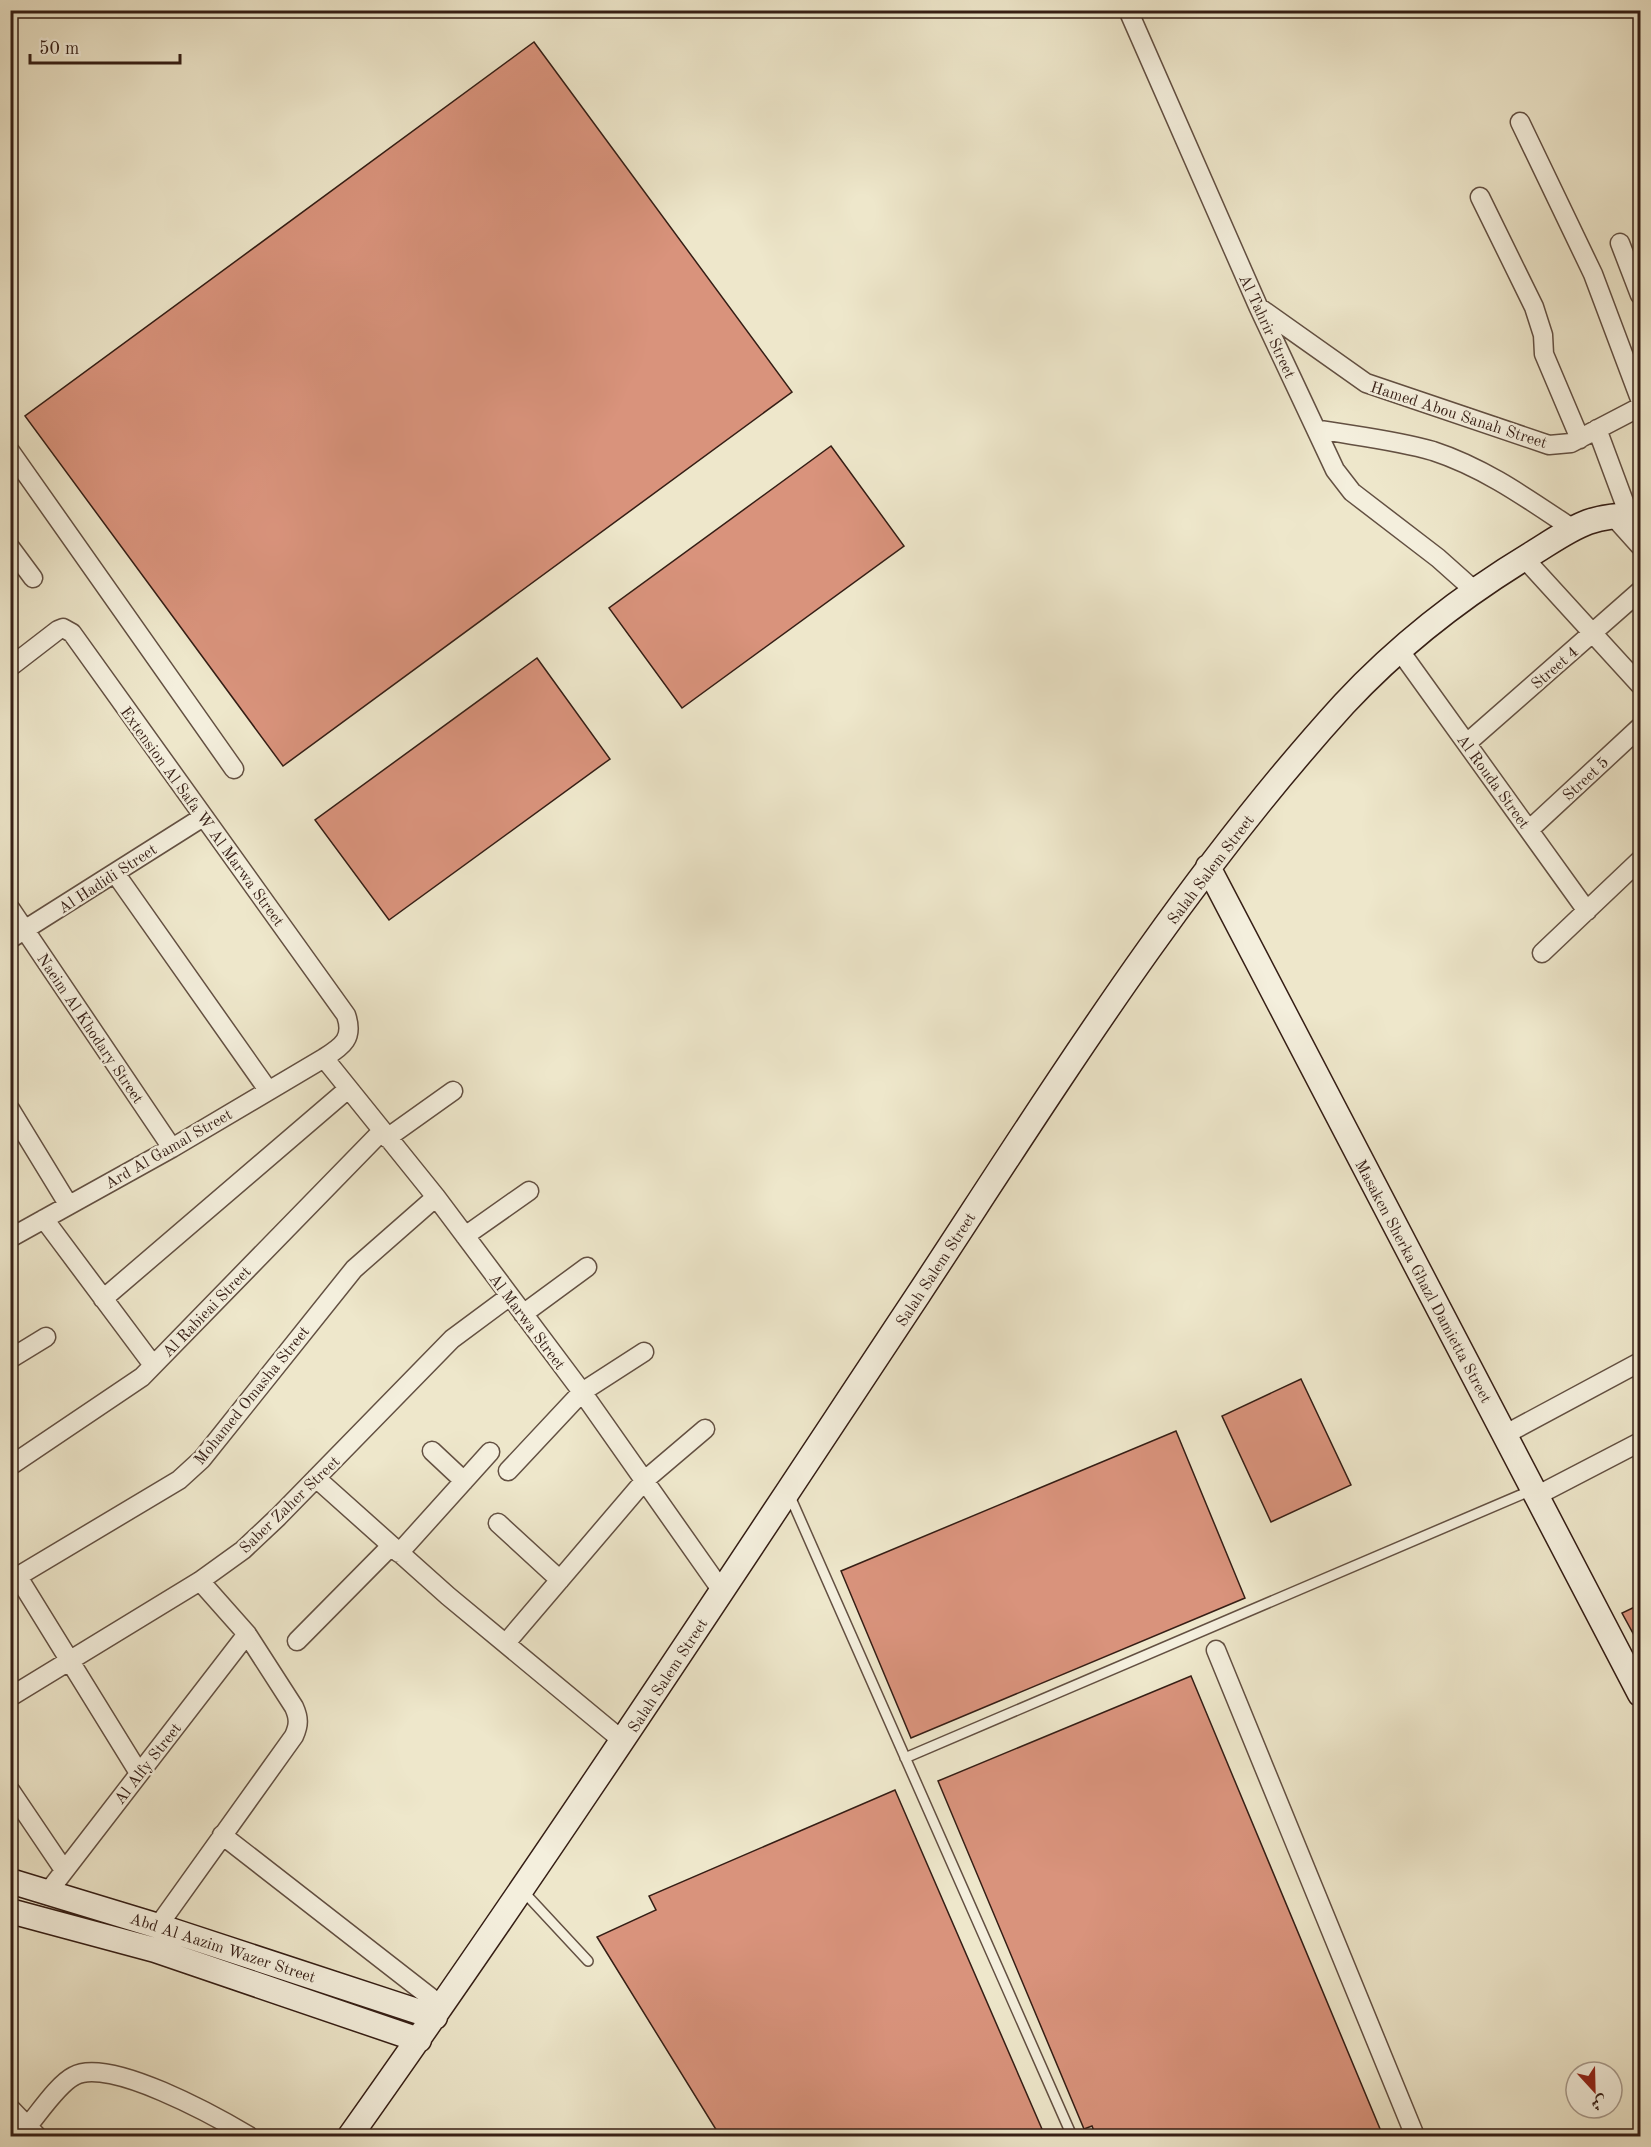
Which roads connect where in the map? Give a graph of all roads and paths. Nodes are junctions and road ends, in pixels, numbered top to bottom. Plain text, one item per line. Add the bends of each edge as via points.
1 (1128, 10) edge
2 (1520, 122) dead end
3 (1480, 197) dead end
4 (1620, 243) dead end
5 (1639, 290) edge
6 (1258, 306) junction
7 (1641, 399) edge
8 (1641, 407) edge
9 (1316, 429) junction
10 (1597, 429) junction
11 (1580, 439) junction
12 (10, 451) edge
13 (1631, 518) edge
14 (1573, 529) junction
15 (1641, 546) edge
16 (10, 547) edge
17 (1524, 558) junction
18 (33, 578) dead end
19 (1475, 591) junction
20 (1641, 591) edge
21 (1593, 633) junction
22 (1400, 651) junction
23 (10, 668) edge
24 (1641, 685) edge
25 (1641, 727) edge
26 (1467, 743) junction
27 (234, 769) dead end
28 (203, 817) junction
29 (1529, 830) junction
30 (1641, 860) edge
31 (1208, 867) junction
32 (115, 873) junction
33 (10, 908) edge
34 (1587, 910) junction
35 (18, 935) edge
36 (1542, 953) dead end
37 (324, 1058) junction
38 (348, 1089) junction
39 (268, 1090) junction
40 (453, 1091) dead end
41 (10, 1109) edge
42 (16, 1129) edge
43 (384, 1135) junction
44 (172, 1148) junction
45 (528, 1191) dead end
46 (436, 1197) junction
47 (68, 1204) junction
48 (44, 1219) junction
49 (465, 1236) junction
50 (10, 1238) edge
51 (587, 1267) dead end
52 (510, 1296) junction
53 (103, 1299) junction
54 (523, 1314) junction
55 (46, 1337) dead end
56 (644, 1352) dead end
57 (10, 1359) edge
58 (1641, 1362) edge
59 (153, 1365) junction
60 (582, 1392) junction
61 (705, 1429) dead end
62 (1506, 1434) junction
63 (1641, 1442) edge
64 (432, 1451) dead end
65 (490, 1452) dead end
66 (10, 1466) edge
67 (508, 1471) dead end
68 (316, 1478) junction
69 (645, 1480) junction
70 (464, 1481) junction
71 (788, 1491) junction
72 (1536, 1492) junction
73 (498, 1523) dead end
74 (395, 1550) junction
75 (14, 1579) edge
76 (560, 1580) junction
77 (200, 1581) junction
78 (722, 1591) junction
79 (247, 1634) junction
80 (297, 1641) dead end
81 (506, 1643) junction
82 (1216, 1650) dead end
83 (70, 1660) junction
84 (1641, 1694) edge
85 (10, 1697) edge
86 (623, 1741) junction
87 (905, 1758) junction
88 (139, 1773) junction
89 (10, 1790) edge
90 (222, 1835) junction
91 (64, 1870) junction
92 (10, 1881) edge
93 (522, 1890) junction
94 (48, 1892) junction
95 (10, 1911) edge
96 (158, 1926) junction
97 (588, 1961) dead end
98 (439, 2012) junction
99 (419, 2040) junction
100 (10, 2108) edge
101 (360, 2130) edge
102 (32, 2132) edge
103 (249, 2136) edge
104 (1072, 2136) edge
105 (1415, 2136) edge

1 - 6 street, Al Tahrir Street
2 - 7 street via 1593,274
3 - 11 street via 1534,307 1544,354
4 - 5 street
6 - 9 street, Al Tahrir Street
6 - 11 street, Hamed Abou Sanah Street via 1366,383 1549,445 1571,444
8 - 10 street, Hamed Abou Sanah Street
9 - 14 street via 1432,451 1512,488
9 - 19 street, Al Tahrir Street via 1335,470 1352,492
10 - 11 street, Hamed Abou Sanah Street
10 - 13 street
12 - 27 street
13 - 14 street, Salah Salem Street via 1592,520
13 - 15 street
14 - 17 street, Salah Salem Street
16 - 18 street
17 - 19 street, Salah Salem Street
17 - 21 street
19 - 22 street, Salah Salem Street
20 - 21 street, Street 4
21 - 24 street
21 - 26 street, Street 4
22 - 26 street, Al Rouda Street
22 - 31 street, Salah Salem Street via 1346,703
23 - 28 street, Extension Al Safa W Al Marwa Street via 58,630 68,629
25 - 29 street, Street 5
26 - 29 street, Al Rouda Street
28 - 32 street, Al Hadidi Street
28 - 37 street, Extension Al Safa W Al Marwa Street via 346,1015 349,1038
29 - 34 street, Al Rouda Street
30 - 34 street
31 - 62 street, Masaken Sherka Ghazl Damietta Street
31 - 71 street, Salah Salem Street via 1076,1056
32 - 35 street, Al Hadidi Street
32 - 39 street
33 - 35 street, Naeim Al Khodary Street
34 - 36 street
35 - 44 street, Naeim Al Khodary Street
37 - 38 street, Al Marwa Street
37 - 39 street, Ard Al Gamal Street
38 - 43 street, Al Marwa Street
38 - 53 street
39 - 44 street, Ard Al Gamal Street
40 - 43 street, Al Rabieai Street
41 - 42 street
42 - 47 street
43 - 46 street, Al Marwa Street
43 - 59 street, Al Rabieai Street
44 - 47 street, Ard Al Gamal Street
45 - 49 street
46 - 49 street, Al Marwa Street
46 - 75 street, Mohamed Omasha Street via 354,1269 202,1458 179,1480
47 - 48 street, Ard Al Gamal Street
48 - 50 street, Ard Al Gamal Street
48 - 53 street
49 - 52 street, Al Marwa Street
51 - 54 street
52 - 54 street, Al Marwa Street
52 - 68 street, Saber Zaher Street via 452,1339
53 - 59 street
54 - 60 street, Al Marwa Street
55 - 57 street
56 - 60 street
58 - 62 street
59 - 66 street, Al Rabieai Street via 127,1390
60 - 67 street
60 - 69 street, Al Marwa Street
61 - 69 street
62 - 72 street, Masaken Sherka Ghazl Damietta Street
63 - 72 street
64 - 70 street
65 - 70 street
68 - 74 street
68 - 77 street, Saber Zaher Street via 243,1550
69 - 76 street
69 - 78 street, Al Marwa Street
70 - 74 street
71 - 78 street, Salah Salem Street
71 - 87 lane
72 - 84 street, Masaken Sherka Ghazl Damietta Street
72 - 87 lane
73 - 76 street
74 - 80 street
74 - 81 street
75 - 83 street
76 - 81 street
77 - 79 street
77 - 83 street, Saber Zaher Street
78 - 86 street, Salah Salem Street
79 - 88 street, Al Alfy Street
79 - 90 street via 294,1707 298,1727
81 - 86 street
82 - 105 street
83 - 85 street, Saber Zaher Street
83 - 88 street
86 - 93 street, Salah Salem Street
87 - 104 lane
88 - 91 street, Al Alfy Street
89 - 91 street
90 - 96 street
90 - 98 street
91 - 94 street, Al Alfy Street
92 - 94 street, Abd Al Aazim Wazer Street
93 - 97 lane
93 - 98 street, Salah Salem Street
94 - 96 street, Abd Al Aazim Wazer Street
95 - 99 street, Abd Al Aazim Wazer Street via 155,1950
96 - 98 street, Abd Al Aazim Wazer Street
98 - 99 street, Salah Salem Street
99 - 101 street, Salah Salem Street
100 - 102 street
102 - 103 street via 73,2076 89,2071 114,2073 158,2090

